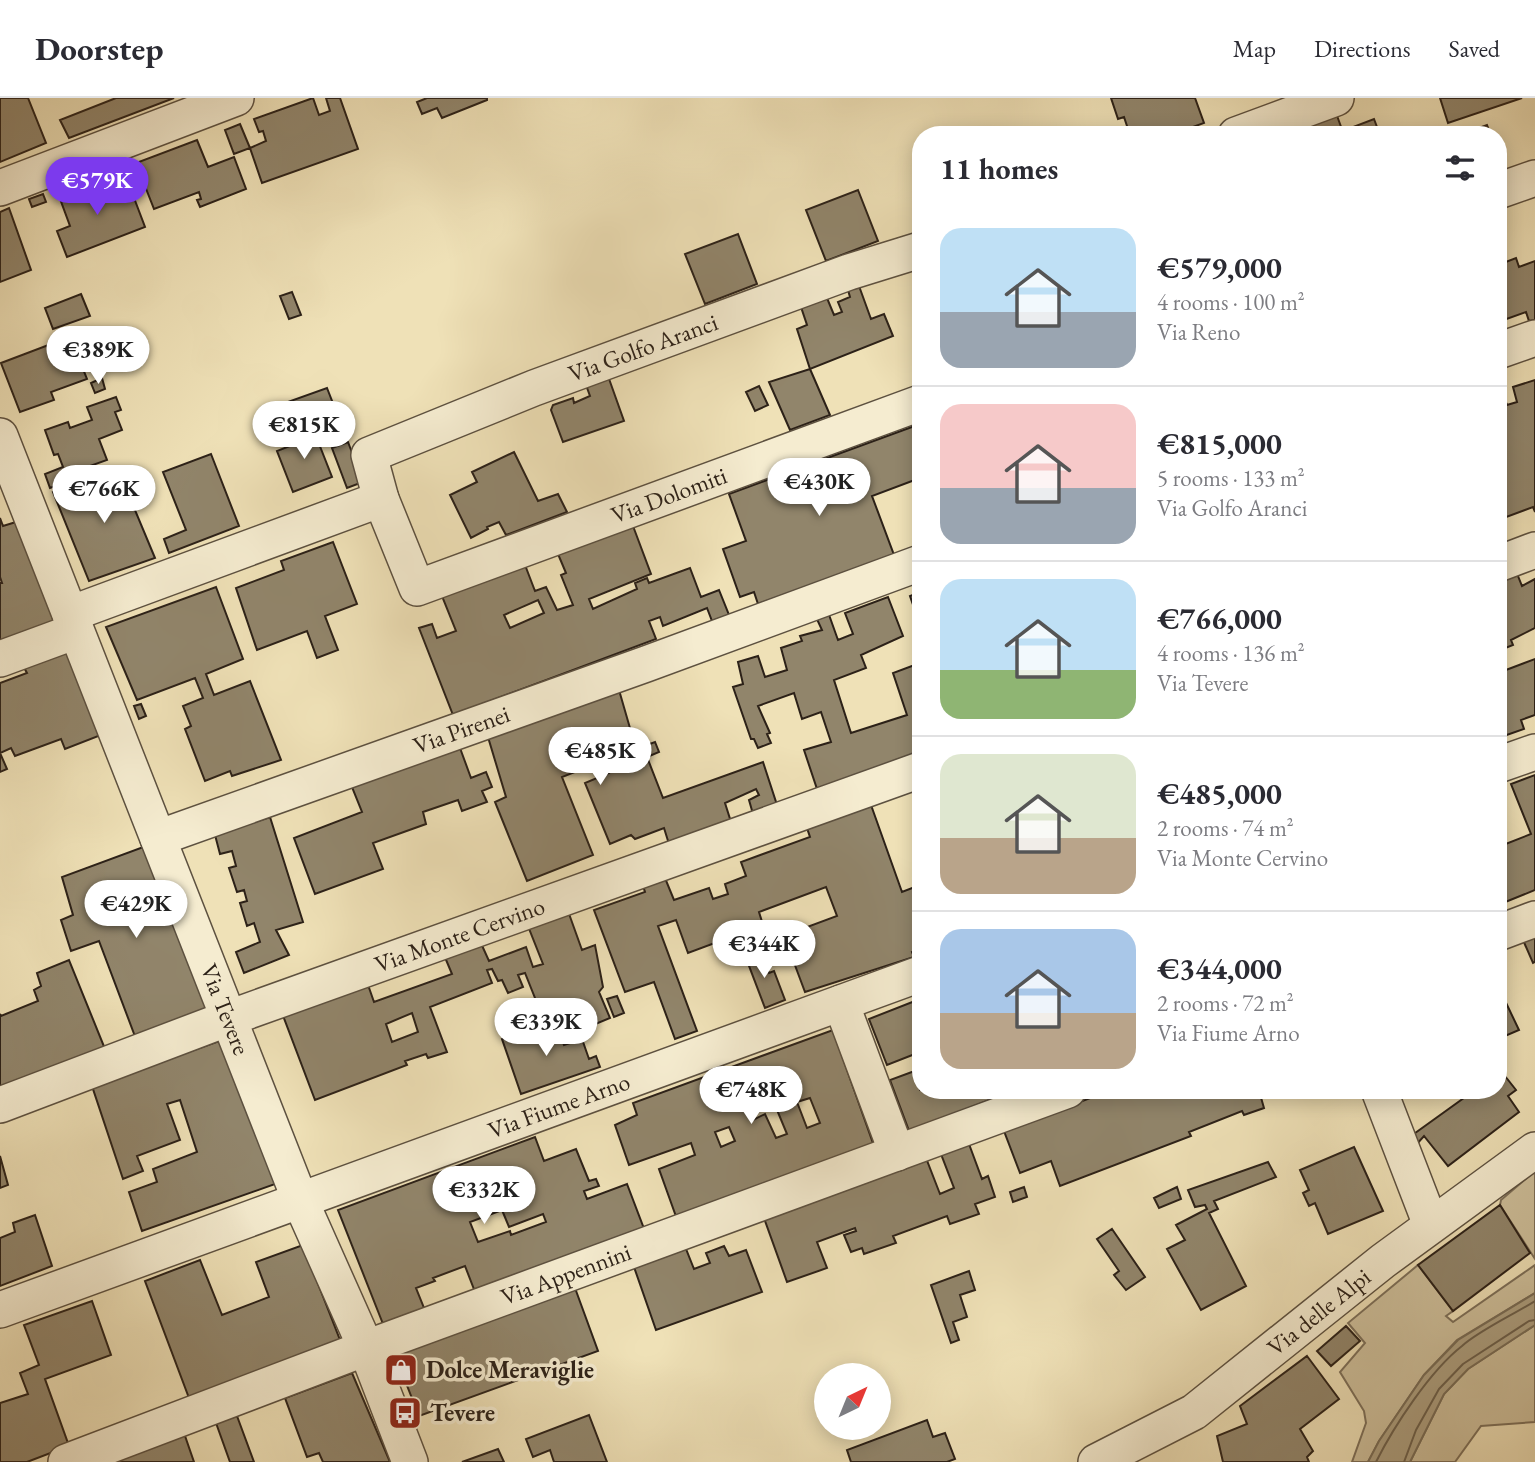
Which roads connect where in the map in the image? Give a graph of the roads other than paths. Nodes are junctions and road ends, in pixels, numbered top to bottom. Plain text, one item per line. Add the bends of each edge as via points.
1 (236, 98) edge
2 (1336, 98) edge
3 (1260, 126) edge
4 (1535, 178) edge
5 (0, 188) edge
6 (1507, 188) edge
7 (912, 252) edge
8 (1535, 338) edge
9 (1507, 348) edge
10 (912, 406) edge
11 (0, 436) edge
12 (381, 499) junction
13 (1535, 550) edge
14 (1507, 561) edge
15 (912, 566) edge
16 (73, 622) junction
17 (0, 659) edge
18 (1535, 752) edge
19 (1507, 762) edge
20 (912, 773) edge
21 (158, 838) junction
22 (1535, 919) edge
23 (1507, 930) edge
24 (912, 977) edge
25 (841, 1003) junction
26 (229, 1018) junction
27 (1044, 1099) edge
28 (1382, 1099) edge
29 (0, 1105) edge
30 (1535, 1150) edge
31 (897, 1153) junction
32 (300, 1199) junction
33 (1431, 1225) junction
34 (0, 1310) edge
35 (366, 1348) junction
36 (1157, 1448) edge
37 (66, 1462) edge
38 (410, 1462) edge
39 (1096, 1462) edge

1 - 5 street
2 - 3 street
4 - 6 street
7 - 12 street, Via Golfo Aranci via 561,378 369,455
8 - 9 street
10 - 12 street, Via Dolomiti via 417,588
11 - 16 street, Via Tevere
12 - 16 street
13 - 14 street
15 - 21 street, Via Pirenei
16 - 17 street
16 - 21 street, Via Tevere
18 - 19 street
20 - 26 street, Via Monte Cervino
21 - 26 street, Via Tevere
22 - 23 street
24 - 25 street, Via Fiume Arno
25 - 31 street
25 - 32 street, Via Fiume Arno
26 - 29 street, Via Monte Cervino
26 - 32 street, Via Tevere
27 - 31 street, Via Appennini
28 - 33 street
30 - 33 street, Via delle Alpi
31 - 35 street, Via Appennini
32 - 34 street, Via Fiume Arno
32 - 35 street, Via Tevere
33 - 36 street, Via delle Alpi via 1194,1412
35 - 37 street, Via Appennini
35 - 38 street, Via Tevere
36 - 39 street, Via delle Alpi

